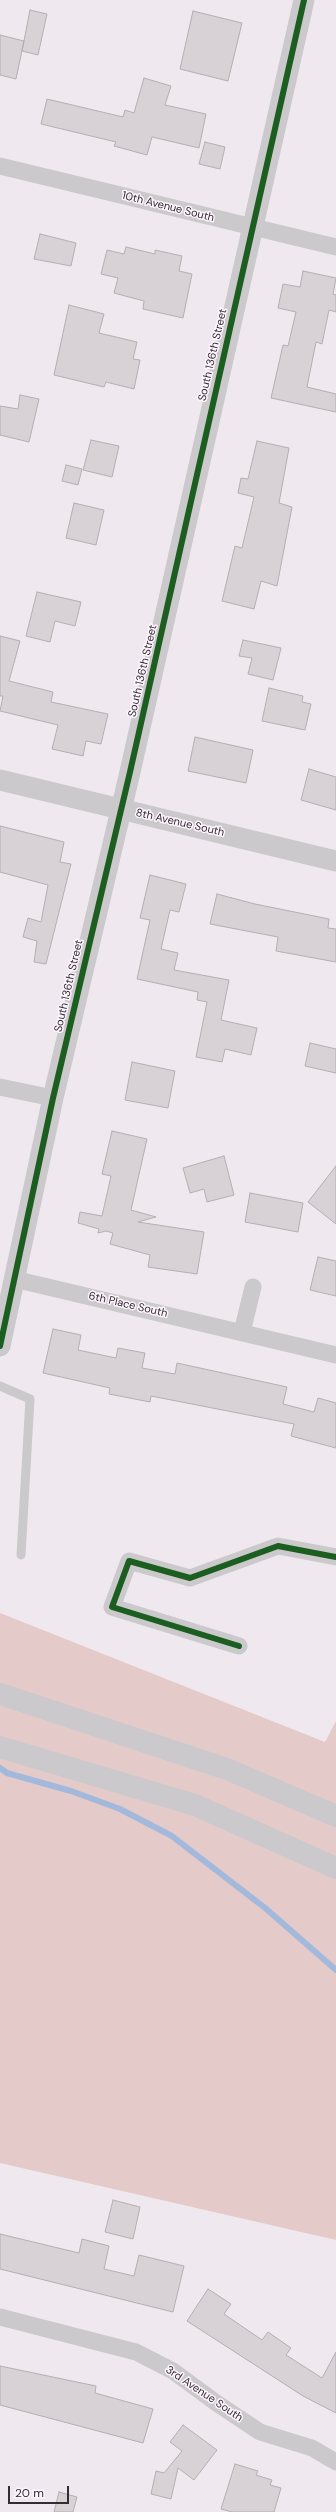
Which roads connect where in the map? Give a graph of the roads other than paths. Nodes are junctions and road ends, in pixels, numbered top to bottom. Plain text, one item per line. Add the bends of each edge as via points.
1 (304, 0) edge
2 (0, 166) edge
3 (252, 228) junction
4 (336, 247) edge
5 (0, 780) edge
6 (120, 809) junction
7 (336, 861) edge
8 (0, 1087) edge
9 (53, 1098) junction
10 (14, 1279) junction
11 (253, 1286) dead end
12 (242, 1332) junction
13 (0, 1346) edge
14 (336, 1355) edge
15 (0, 1386) edge
16 (21, 1555) dead end
17 (336, 1557) edge
18 (239, 1646) dead end
19 (0, 1694) edge
20 (0, 1747) edge
21 (336, 1816) edge
22 (336, 1868) edge
23 (0, 2317) edge
24 (336, 2462) edge

1 - 3 street, South 136th Street
2 - 3 street, 10th Avenue South
3 - 4 street, 10th Avenue South
3 - 6 street, South 136th Street
5 - 6 street, 8th Avenue South
6 - 7 street, 8th Avenue South
6 - 9 street, South 136th Street
8 - 9 street
9 - 10 street, South 136th Street
10 - 12 street, 6th Place South
10 - 13 street, South 136th Street
11 - 12 street
12 - 14 street, 6th Place South
15 - 16 lane via 30,1399
17 - 18 street via 278,1546 190,1578 129,1561 112,1607
19 - 21 highway via 227,1769
20 - 22 highway via 195,1805
23 - 24 street, 3rd Avenue South via 136,2352 173,2371 260,2432 312,2448

